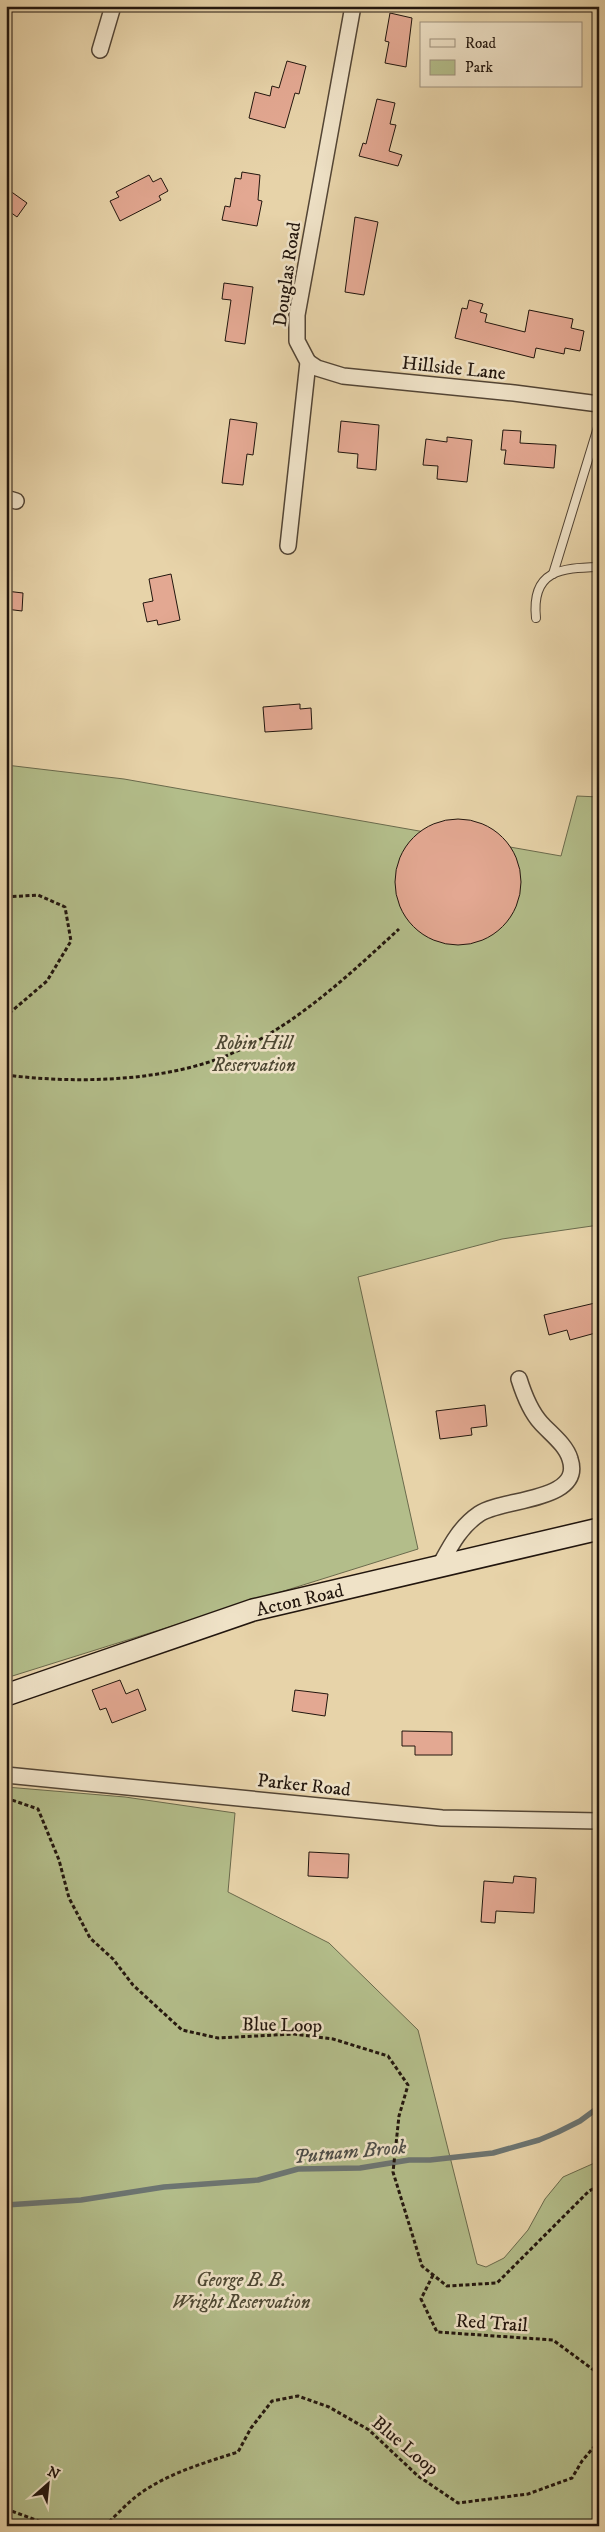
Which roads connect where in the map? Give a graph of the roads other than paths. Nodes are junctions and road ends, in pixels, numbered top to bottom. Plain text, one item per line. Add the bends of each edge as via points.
1 (113, 6) edge
2 (353, 6) edge
3 (100, 50) dead end
4 (308, 362) junction
5 (599, 404) edge
6 (599, 424) edge
7 (288, 546) dead end
8 (599, 567) edge
9 (552, 574) junction
10 (536, 618) dead end
11 (519, 1380) dead end
12 (599, 1529) edge
13 (440, 1565) junction
14 (6, 1695) edge
15 (6, 1775) edge
16 (599, 1821) edge

1 - 3 street
2 - 4 street, Douglas Road via 297,315 297,341
4 - 5 street, Hillside Lane via 343,376
4 - 7 street
6 - 9 lane
8 - 9 lane via 564,568
9 - 10 lane via 542,582 537,593 534,603
11 - 13 street via 530,1407 570,1459 567,1482 557,1491 480,1513 458,1532
12 - 13 main road, Acton Road
13 - 14 main road, Acton Road via 253,1610
15 - 16 street, Parker Road via 442,1818

